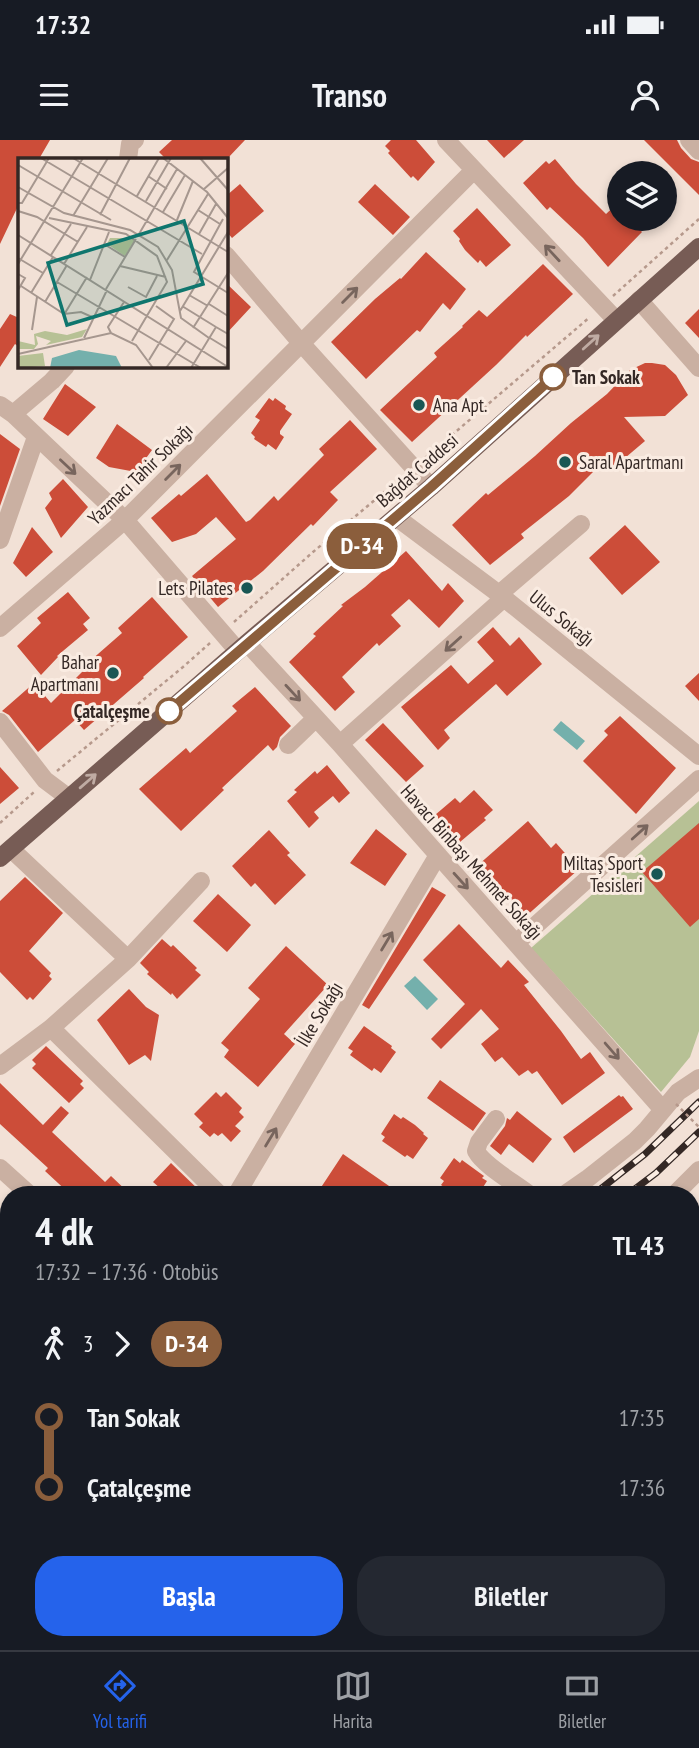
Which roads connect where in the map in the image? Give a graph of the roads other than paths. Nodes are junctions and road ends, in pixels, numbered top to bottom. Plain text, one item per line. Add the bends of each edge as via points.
1 (446, 140) edge
2 (689, 140) edge
3 (699, 151) edge
4 (474, 170) junction
5 (699, 247) edge
6 (228, 257) edge
7 (639, 300) junction
8 (616, 320) junction
9 (302, 343) junction
10 (64, 368) edge
11 (699, 368) edge
12 (7, 410) edge
13 (36, 438) junction
14 (431, 487) junction
15 (397, 517) junction
16 (125, 520) junction
17 (581, 524) dead end
18 (0, 540) edge
19 (502, 596) junction
20 (0, 628) edge
21 (242, 647) junction
22 (316, 718) junction
23 (0, 722) edge
24 (340, 744) junction
25 (288, 745) dead end
26 (699, 756) edge
27 (699, 779) edge
28 (69, 798) junction
29 (5, 853) edge
30 (438, 855) junction
31 (201, 881) dead end
32 (516, 943) junction
33 (128, 959) junction
34 (51, 1028) junction
35 (0, 1066) edge
36 (699, 1078) edge
37 (670, 1107) junction
38 (496, 1119) dead end
39 (0, 1168) edge
40 (699, 1170) edge
41 (20, 1186) edge
42 (211, 1186) edge
43 (241, 1186) edge
44 (519, 1186) edge
45 (577, 1186) edge
46 (683, 1186) edge

1 - 4 street
2 - 3 street
8 -> 4 street
9 -> 4 street, Yazmacı Tahir Sokağı
5 - 7 main road, Bağdat Caddesi
6 - 9 street
7 - 8 main road, Bağdat Caddesi
7 - 11 street
14 -> 8 main road, Bağdat Caddesi
9 - 14 street
16 -> 9 street, Yazmacı Tahir Sokağı
10 - 12 street
12 - 13 street, Havacı Binbaşı Mehmet Sokağı
13 -> 16 street, Havacı Binbaşı Mehmet Sokağı
13 - 18 street
14 - 15 main road, Bağdat Caddesi
15 - 19 street, Ulus Sokağı
15 - 21 main road, Bağdat Caddesi
16 - 20 street, Yazmacı Tahir Sokağı
16 - 21 street, Havacı Binbaşı Mehmet Sokağı via 222,633
17 - 19 street
19 -> 24 street
19 - 26 street, Ulus Sokağı
21 -> 22 street, Havacı Binbaşı Mehmet Sokağı
28 -> 21 main road, Bağdat Caddesi
22 - 24 street, Havacı Binbaşı Mehmet Sokağı
22 - 25 street
23 - 28 street via 45,780
24 - 30 street, Havacı Binbaşı Mehmet Sokağı
32 -> 27 street
28 - 29 main road, Bağdat Caddesi
29 - 33 street
30 -> 32 street, Havacı Binbaşı Mehmet Sokağı
43 -> 30 street, İlke Sokağı
31 - 33 street
32 -> 37 street, Havacı Binbaşı Mehmet Sokağı
33 - 34 street
34 - 35 street
34 - 42 street
36 - 37 street via 678,1093
37 - 45 street
38 - 44 street via 476,1151 480,1159
39 - 41 street
40 - 46 street

